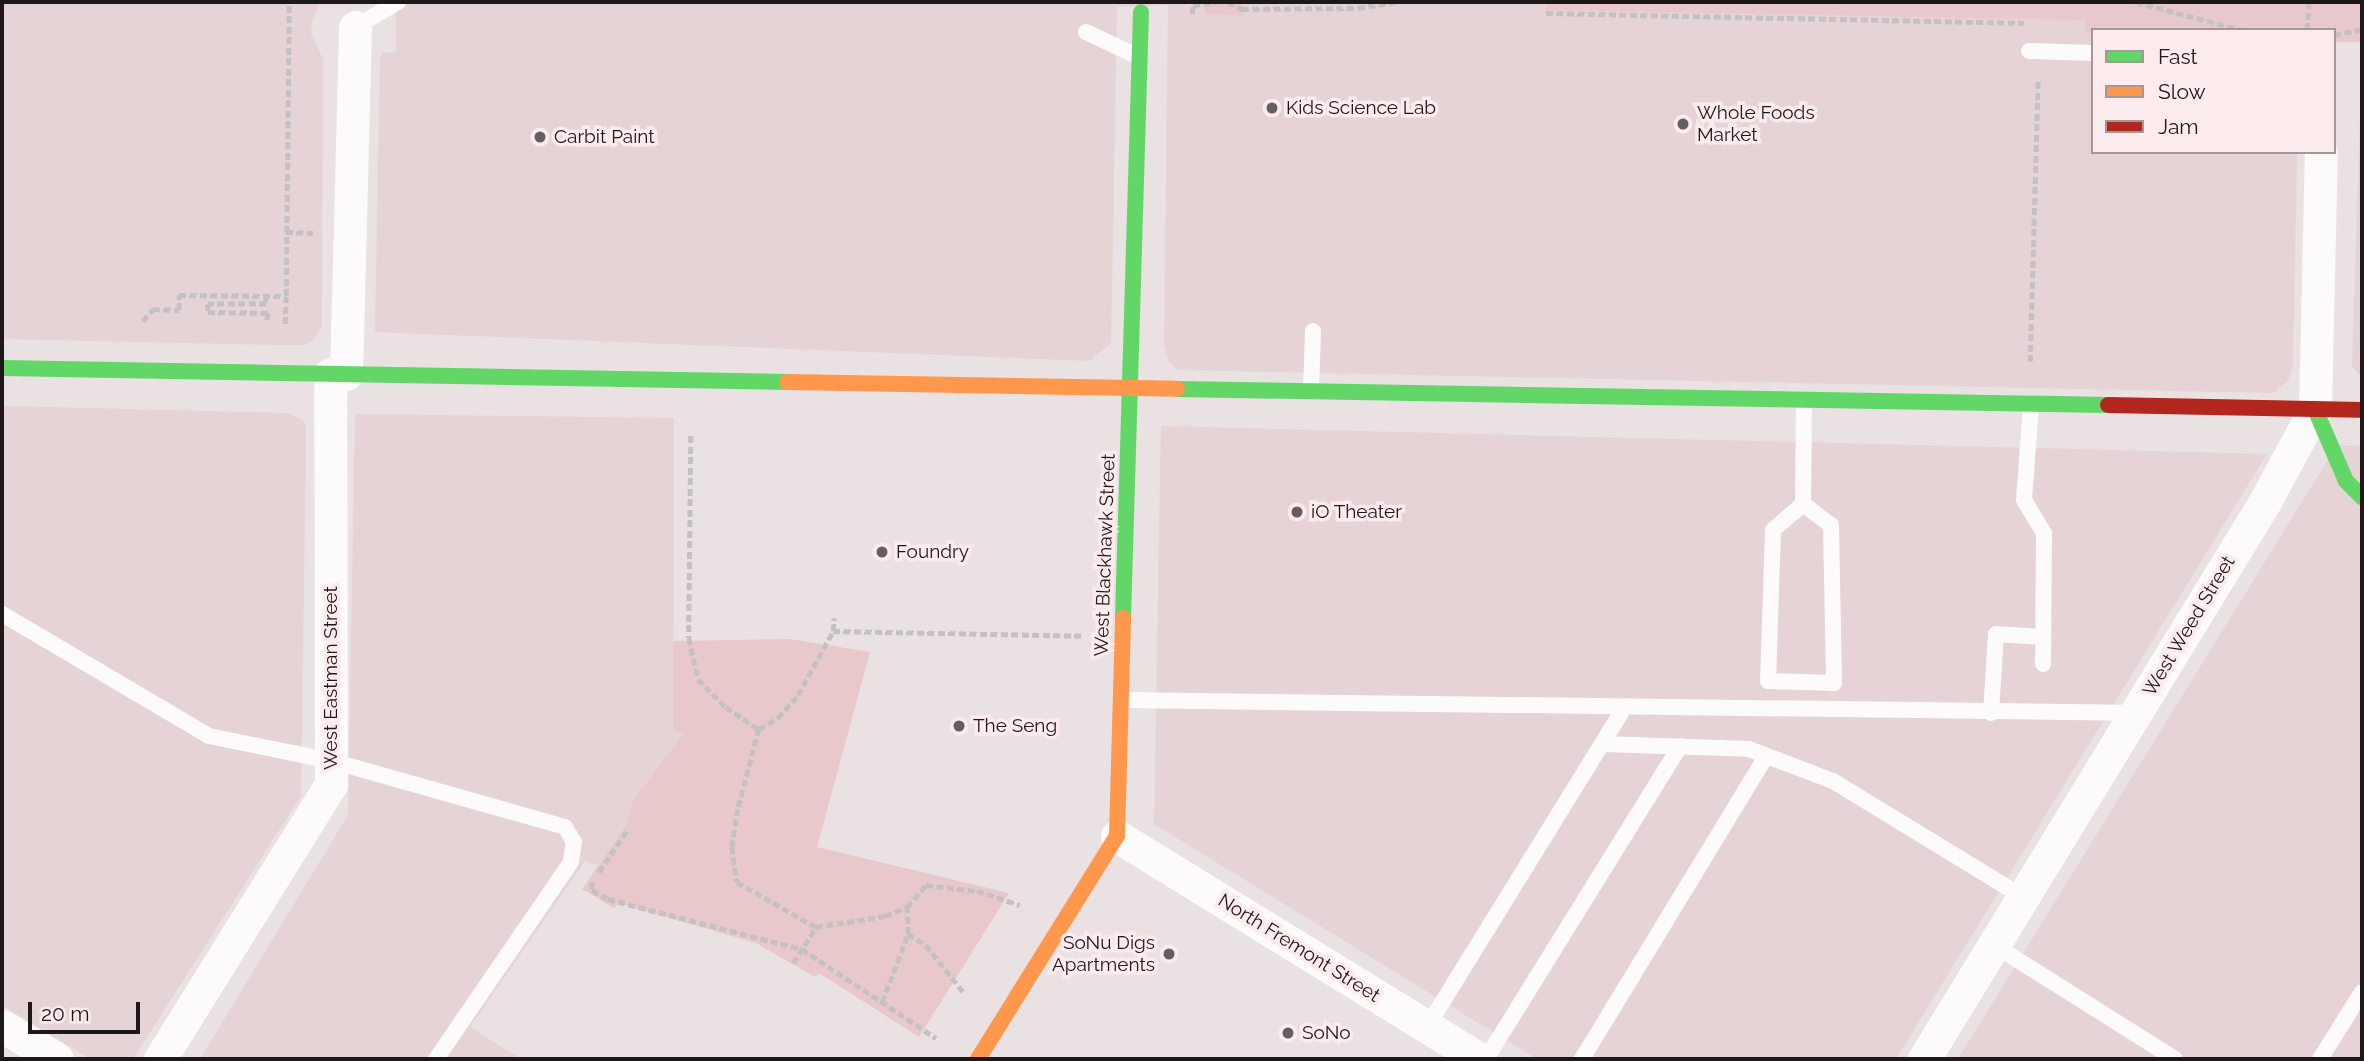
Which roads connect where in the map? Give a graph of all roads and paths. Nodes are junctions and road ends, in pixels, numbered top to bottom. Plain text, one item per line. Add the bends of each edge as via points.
1 (289, 2) edge
2 (398, 2) edge
3 (1217, 2) edge
4 (1228, 2) edge
5 (1397, 2) edge
6 (2136, 2) edge
7 (2309, 2) edge
8 (1141, 12) dead end
9 (1546, 13) dead end
10 (1192, 14) dead end
11 (2027, 23) dead end
12 (355, 27) joint
13 (2234, 28) edge
14 (2307, 28) edge
15 (2362, 29) edge
16 (1086, 32) dead end
17 (2336, 35) edge
18 (2029, 51) dead end
19 (2091, 52) edge
20 (1139, 57) junction
21 (2038, 79) dead end
22 (2321, 154) edge
23 (286, 232) junction
24 (313, 233) dead end
25 (266, 296) junction
26 (286, 296) junction
27 (143, 321) dead end
28 (267, 323) dead end
29 (285, 324) dead end
30 (1313, 331) dead end
31 (2030, 362) dead end
32 (2, 368) edge
33 (338, 374) junction
34 (1130, 389) junction
35 (1311, 392) junction
36 (1804, 400) junction
37 (2031, 405) junction
38 (2315, 409) junction
39 (2362, 410) edge
40 (691, 436) dead end
41 (2362, 497) edge
42 (1803, 504) junction
43 (2, 614) edge
44 (834, 618) dead end
45 (833, 631) junction
46 (1090, 636) dead end
47 (2043, 637) junction
48 (2043, 664) dead end
49 (1122, 700) junction
50 (1624, 708) junction
51 (1991, 713) junction
52 (2136, 713) junction
53 (759, 729) junction
54 (1602, 744) junction
55 (1680, 747) junction
56 (1766, 756) junction
57 (332, 761) junction
58 (1118, 836) junction
59 (592, 881) dead end
60 (2023, 897) junction
61 (1020, 905) dead end
62 (907, 907) junction
63 (816, 928) junction
64 (908, 934) junction
65 (1994, 946) junction
66 (802, 949) junction
67 (793, 963) dead end
68 (2362, 992) edge
69 (964, 993) dead end
70 (882, 1002) junction
71 (2, 1026) edge
72 (1427, 1027) junction
73 (936, 1038) dead end
74 (57, 1059) edge
75 (160, 1059) edge
76 (436, 1059) edge
77 (978, 1059) edge
78 (1480, 1059) edge
79 (1486, 1059) edge
80 (1582, 1059) edge
81 (1924, 1059) edge
82 (2175, 1059) edge
83 (2320, 1059) edge

1 - 23 path
2 - 12 lane
3 - 10 path via 1193,5
4 - 5 path via 1242,9 1357,8
6 - 13 path
7 - 14 path
8 - 20 street, West Blackhawk Street
9 - 11 path
12 - 33 street, West Eastman Street
15 - 17 path
16 - 20 lane
18 - 19 lane
20 - 34 street, West Blackhawk Street
21 - 31 path
22 - 38 street, West Weed Street
23 - 24 path
23 - 26 path
25 - 26 path
25 - 27 path via 179,295 178,310 153,309
25 - 28 path via 266,304 208,304 208,312 268,313
26 - 29 path
30 - 35 lane
32 - 33 street
33 - 34 street
33 - 57 street, West Eastman Street
34 - 35 street
34 - 49 street, West Blackhawk Street
35 - 36 street
36 - 37 street
36 - 42 lane
37 - 38 street
37 - 47 lane via 2024,500 2044,533
38 - 39 street
38 - 41 street via 2346,481
38 - 52 street, West Weed Street via 2264,503
40 - 53 path via 689,638 698,679 726,707
42 - 42 lane via 1773,530 1768,681 1834,683 1832,526
43 - 57 lane via 209,736
44 - 45 path
45 - 46 path
45 - 53 path via 798,695 778,718
47 - 48 lane
47 - 51 lane via 1996,635
49 - 50 lane
49 - 58 street, West Blackhawk Street
50 - 51 lane
50 - 54 lane
51 - 52 lane
52 - 60 street, West Weed Street
53 - 63 path via 732,847 737,882
54 - 55 lane
54 - 72 lane
55 - 56 lane via 1749,749
55 - 79 lane
56 - 60 lane via 1833,781
56 - 80 lane
57 - 75 street, West Eastman Street via 331,784
57 - 76 lane via 554,821 565,827 574,842 571,863 556,888
58 - 72 street, North Fremont Street
58 - 77 street
59 - 66 path via 592,890 608,899
60 - 65 street, West Weed Street
61 - 62 path via 977,891 926,885
62 - 63 path via 885,916
62 - 64 path
63 - 66 path
64 - 69 path via 926,945
64 - 70 path
65 - 81 street, West Weed Street
65 - 82 lane
66 - 67 path
66 - 70 path
68 - 83 lane
70 - 73 path
71 - 74 street
72 - 78 street, North Fremont Street

